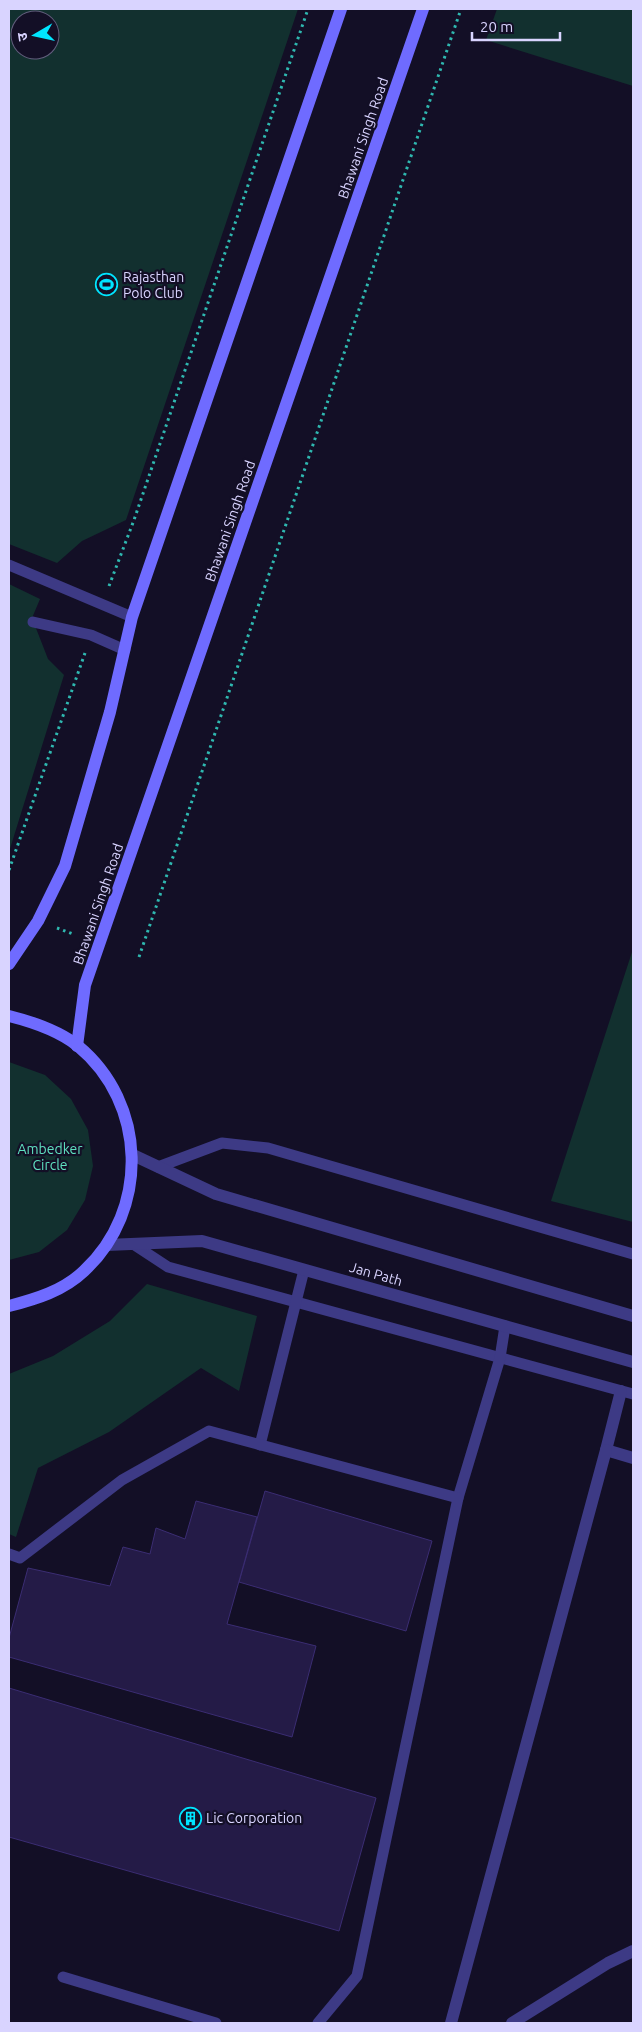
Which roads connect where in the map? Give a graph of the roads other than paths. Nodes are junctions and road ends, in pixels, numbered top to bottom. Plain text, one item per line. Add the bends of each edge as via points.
1 (341, 9) edge
2 (423, 9) edge
3 (9, 565) edge
4 (132, 617) junction
5 (33, 622) dead end
6 (125, 650) junction
7 (9, 964) edge
8 (9, 1016) edge
9 (77, 1046) junction
10 (133, 1155) junction
11 (158, 1167) junction
12 (133, 1244) junction
13 (107, 1245) junction
14 (633, 1254) edge
15 (304, 1270) junction
16 (297, 1302) junction
17 (9, 1306) edge
18 (633, 1316) edge
19 (505, 1326) junction
20 (500, 1358) junction
21 (633, 1362) edge
22 (627, 1393) edge
23 (260, 1445) junction
24 (606, 1450) junction
25 (633, 1458) edge
26 (458, 1498) junction
27 (9, 1554) edge
28 (633, 1951) edge
29 (63, 1978) dead end
30 (216, 2023) edge
31 (318, 2023) edge
32 (451, 2023) edge
33 (512, 2023) edge

1 - 4 main road
2 - 9 main road, Bhawani Singh Road via 85,985
3 - 4 lane
4 - 6 main road
5 - 6 lane via 91,635
6 - 7 main road via 65,866 38,921
8 - 9 main road via 44,1026
9 - 10 main road via 101,1070 123,1107
10 - 11 street
10 - 13 main road via 127,1205
11 - 14 lane via 222,1143 268,1148
11 - 18 street via 216,1194
12 - 13 street, Jan Path
12 - 15 street, Jan Path via 202,1241
12 - 16 lane via 168,1267
13 - 17 main road via 83,1272 46,1296
15 - 16 lane
15 - 19 street, Jan Path
16 - 20 lane
16 - 23 lane
19 - 20 lane
19 - 21 street, Jan Path
20 - 22 lane
20 - 26 lane
22 - 24 street
23 - 26 lane
23 - 27 lane via 209,1431 122,1480 20,1558
24 - 25 street
24 - 32 street
26 - 31 lane via 357,1976
28 - 33 street
29 - 30 lane

